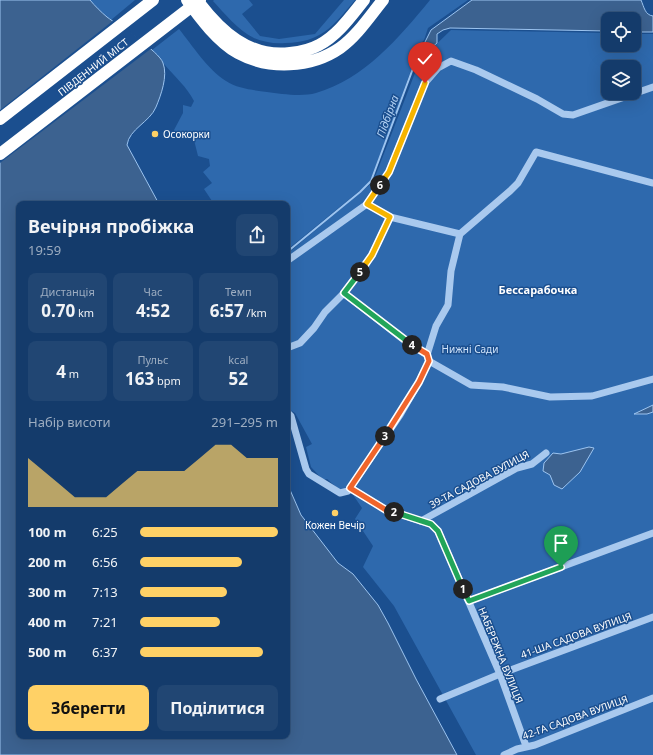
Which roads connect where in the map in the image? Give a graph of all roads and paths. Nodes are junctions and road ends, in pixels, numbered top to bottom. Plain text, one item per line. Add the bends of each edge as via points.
1 (152, 0) edge
2 (187, 0) edge
3 (198, 0) edge
4 (364, 0) edge
5 (383, 0) edge
6 (653, 87) edge
7 (0, 119) edge
8 (0, 154) edge
9 (653, 183) edge
10 (367, 204) junction
11 (390, 217) junction
12 (460, 234) junction
13 (290, 259) edge
14 (344, 293) junction
15 (290, 347) edge
16 (428, 358) junction
17 (653, 379) edge
18 (290, 415) edge
19 (546, 454) dead end
20 (350, 488) junction
21 (421, 521) junction
22 (653, 533) edge
23 (469, 601) junction
24 (653, 617) edge
25 (500, 674) junction
26 (653, 698) edge
27 (440, 699) dead end
28 (526, 746) junction
29 (504, 755) edge

1 - 7 highway, ПІВДЕННИЙ МІСТ
2 - 5 highway via 211,30 237,52 251,59 287,65 313,60 340,47
3 - 4 highway via 237,41 260,51 282,54 320,45 342,26
3 - 8 highway, ПІВДЕННИЙ МІСТ, bridge
6 - 10 street via 573,115 563,114 476,70 451,61 438,68 425,83 389,172
9 - 12 street via 536,152 518,183
10 - 11 street
10 - 13 street
11 - 12 street
11 - 14 street via 372,255
12 - 16 street via 448,305 436,326
14 - 15 street via 300,343
14 - 16 street
16 - 17 street via 471,385 504,387 550,397 592,396
16 - 20 street via 419,382 400,415
18 - 20 street via 309,474 340,493
19 - 21 street, 39-ТА САДОВА ВУЛИЦЯ via 532,464 517,468
20 - 21 street, НАБЕРЕЖНА ВУЛИЦЯ via 386,510
21 - 23 street, НАБЕРЕЖНА ВУЛИЦЯ via 431,524 438,531
22 - 23 street
23 - 25 street, НАБЕРЕЖНА ВУЛИЦЯ
24 - 25 street, 41-ША САДОВА ВУЛИЦЯ
25 - 27 street, 41-ША САДОВА ВУЛИЦЯ
25 - 28 street, НАБЕРЕЖНА ВУЛИЦЯ
26 - 28 street, 42-ГА САДОВА ВУЛИЦЯ via 535,745
28 - 29 street, 42-ГА САДОВА ВУЛИЦЯ

